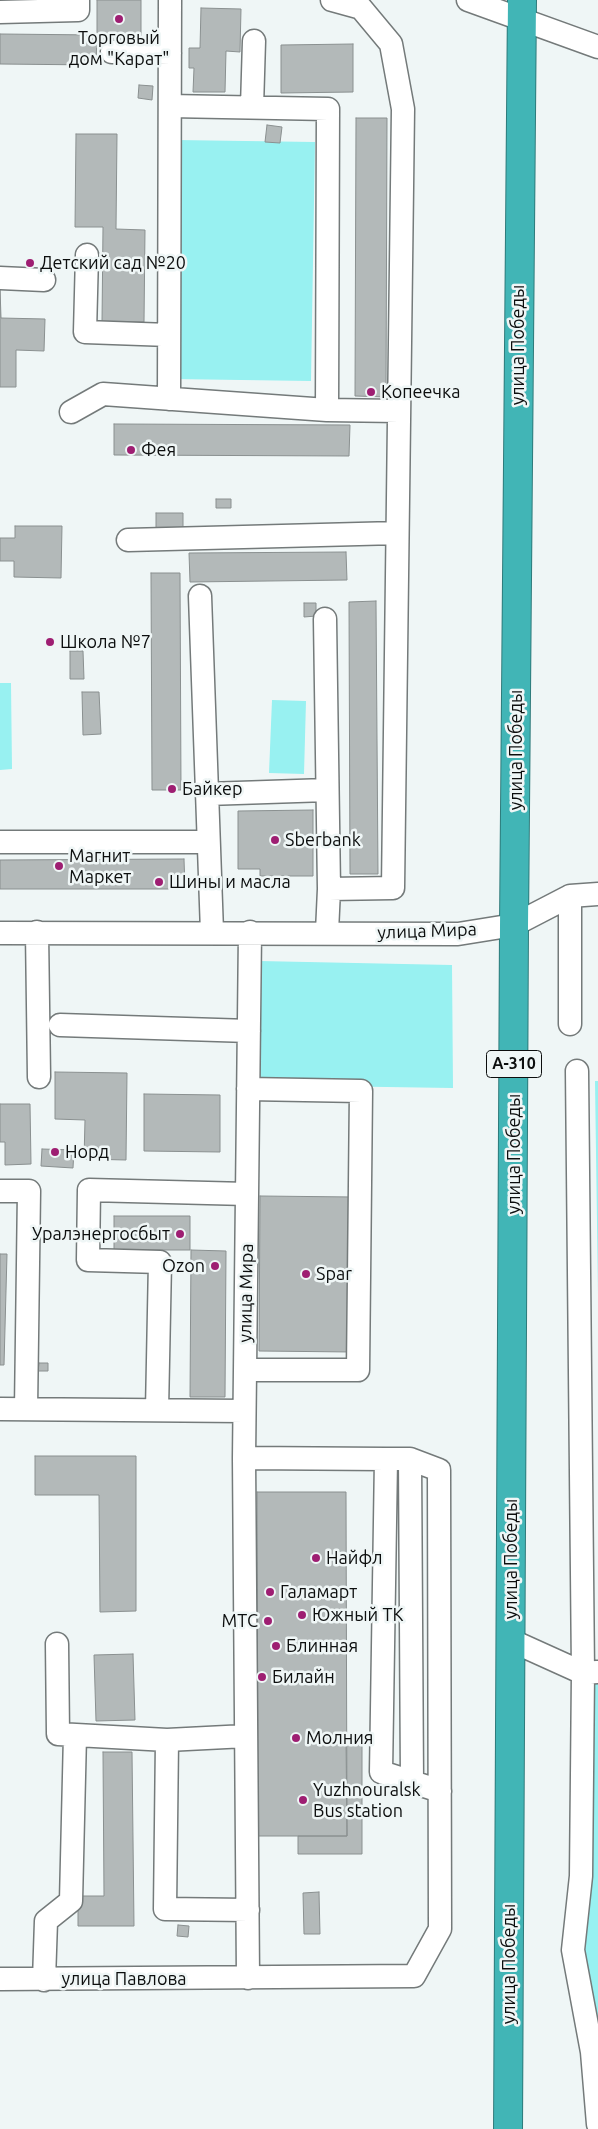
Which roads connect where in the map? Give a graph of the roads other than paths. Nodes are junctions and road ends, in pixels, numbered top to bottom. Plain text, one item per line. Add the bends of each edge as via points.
1 (78, 0) edge
2 (170, 0) edge
3 (332, 0) edge
4 (468, 0) edge
5 (522, 10) edge
6 (0, 12) edge
7 (254, 40) dead end
8 (598, 47) edge
9 (112, 52) dead end
10 (170, 53) junction
11 (170, 106) junction
12 (252, 107) junction
13 (87, 255) dead end
14 (0, 278) edge
15 (44, 280) dead end
16 (169, 335) junction
17 (169, 399) junction
18 (327, 410) junction
19 (399, 410) junction
20 (71, 412) dead end
21 (397, 534) junction
22 (128, 540) dead end
23 (200, 596) dead end
24 (325, 619) dead end
25 (327, 790) junction
26 (207, 794) junction
27 (0, 842) edge
28 (208, 842) junction
29 (329, 889) junction
30 (598, 894) edge
31 (570, 896) junction
32 (514, 925) junction
33 (37, 932) junction
34 (212, 932) junction
35 (250, 932) junction
36 (328, 932) junction
37 (0, 933) edge
38 (570, 1024) dead end
39 (60, 1026) dead end
40 (249, 1031) junction
41 (577, 1071) dead end
42 (39, 1078) dead end
43 (248, 1089) junction
44 (0, 1191) edge
45 (247, 1194) junction
46 (588, 1294) edge
47 (245, 1370) junction
48 (0, 1409) edge
49 (26, 1409) junction
50 (157, 1410) junction
51 (244, 1411) junction
52 (244, 1458) junction
53 (386, 1459) junction
54 (410, 1459) junction
55 (510, 1640) junction
56 (57, 1644) dead end
57 (591, 1673) edge
58 (76, 1735) junction
59 (246, 1736) junction
60 (167, 1740) junction
61 (412, 1782) junction
62 (440, 1791) junction
63 (589, 1875) edge
64 (248, 1910) junction
65 (248, 1978) junction
66 (0, 1979) edge
67 (44, 1980) junction
68 (595, 2052) edge
69 (598, 2124) edge
70 (508, 2129) edge

1 - 6 street via 78,10
2 - 10 street
3 - 19 street via 361,8 391,44 403,109
4 - 5 street
5 - 8 street
5 - 32 highway, улица Победы / А-310
7 - 12 street
9 - 10 street
10 - 11 street
11 - 12 street
11 - 16 street
12 - 18 street via 328,109
13 - 16 street via 85,332
14 - 15 street
16 - 17 street
17 - 18 street
17 - 20 street via 103,394
18 - 19 street
19 - 21 street
21 - 22 street
21 - 29 street via 393,888
23 - 26 street
24 - 25 street
25 - 26 street
25 - 29 street
26 - 28 street
27 - 28 street
28 - 34 street
29 - 36 street
30 - 31 street
31 - 32 street, улица Мира
31 - 38 street
32 - 36 street, улица Мира via 458,934
32 - 55 highway, улица Победы / А-310
33 - 34 street, улица Мира
33 - 37 street, улица Мира
33 - 42 street
34 - 35 street, улица Мира
35 - 36 street, улица Мира
35 - 40 street, улица Мира
39 - 40 street
40 - 43 street, улица Мира
41 - 46 street
43 - 45 street, улица Мира
43 - 47 street via 361,1091 358,1370
44 - 49 street via 29,1191
45 - 47 street, улица Мира
45 - 50 street via 89,1190 88,1260 160,1262
46 - 57 street via 581,1333
47 - 51 street, улица Мира
48 - 49 street
49 - 50 street
50 - 51 street
51 - 52 street, улица Мира
52 - 53 street
52 - 59 street, улица Мира
53 - 54 street
53 - 61 street via 382,1772
54 - 61 street
54 - 62 street via 439,1470
55 - 57 street
55 - 70 highway, улица Победы / А-310
56 - 58 street via 58,1734
57 - 63 street
58 - 60 street
58 - 67 street via 71,1901 46,1922
59 - 60 street
59 - 64 street, улица Мира
60 - 64 street via 165,1909
61 - 62 street
62 - 65 street, улица Павлова via 440,1929 414,1976
63 - 68 street via 573,1950
64 - 65 street, улица Мира
65 - 67 street, улица Павлова
66 - 67 street, улица Павлова
68 - 69 street

